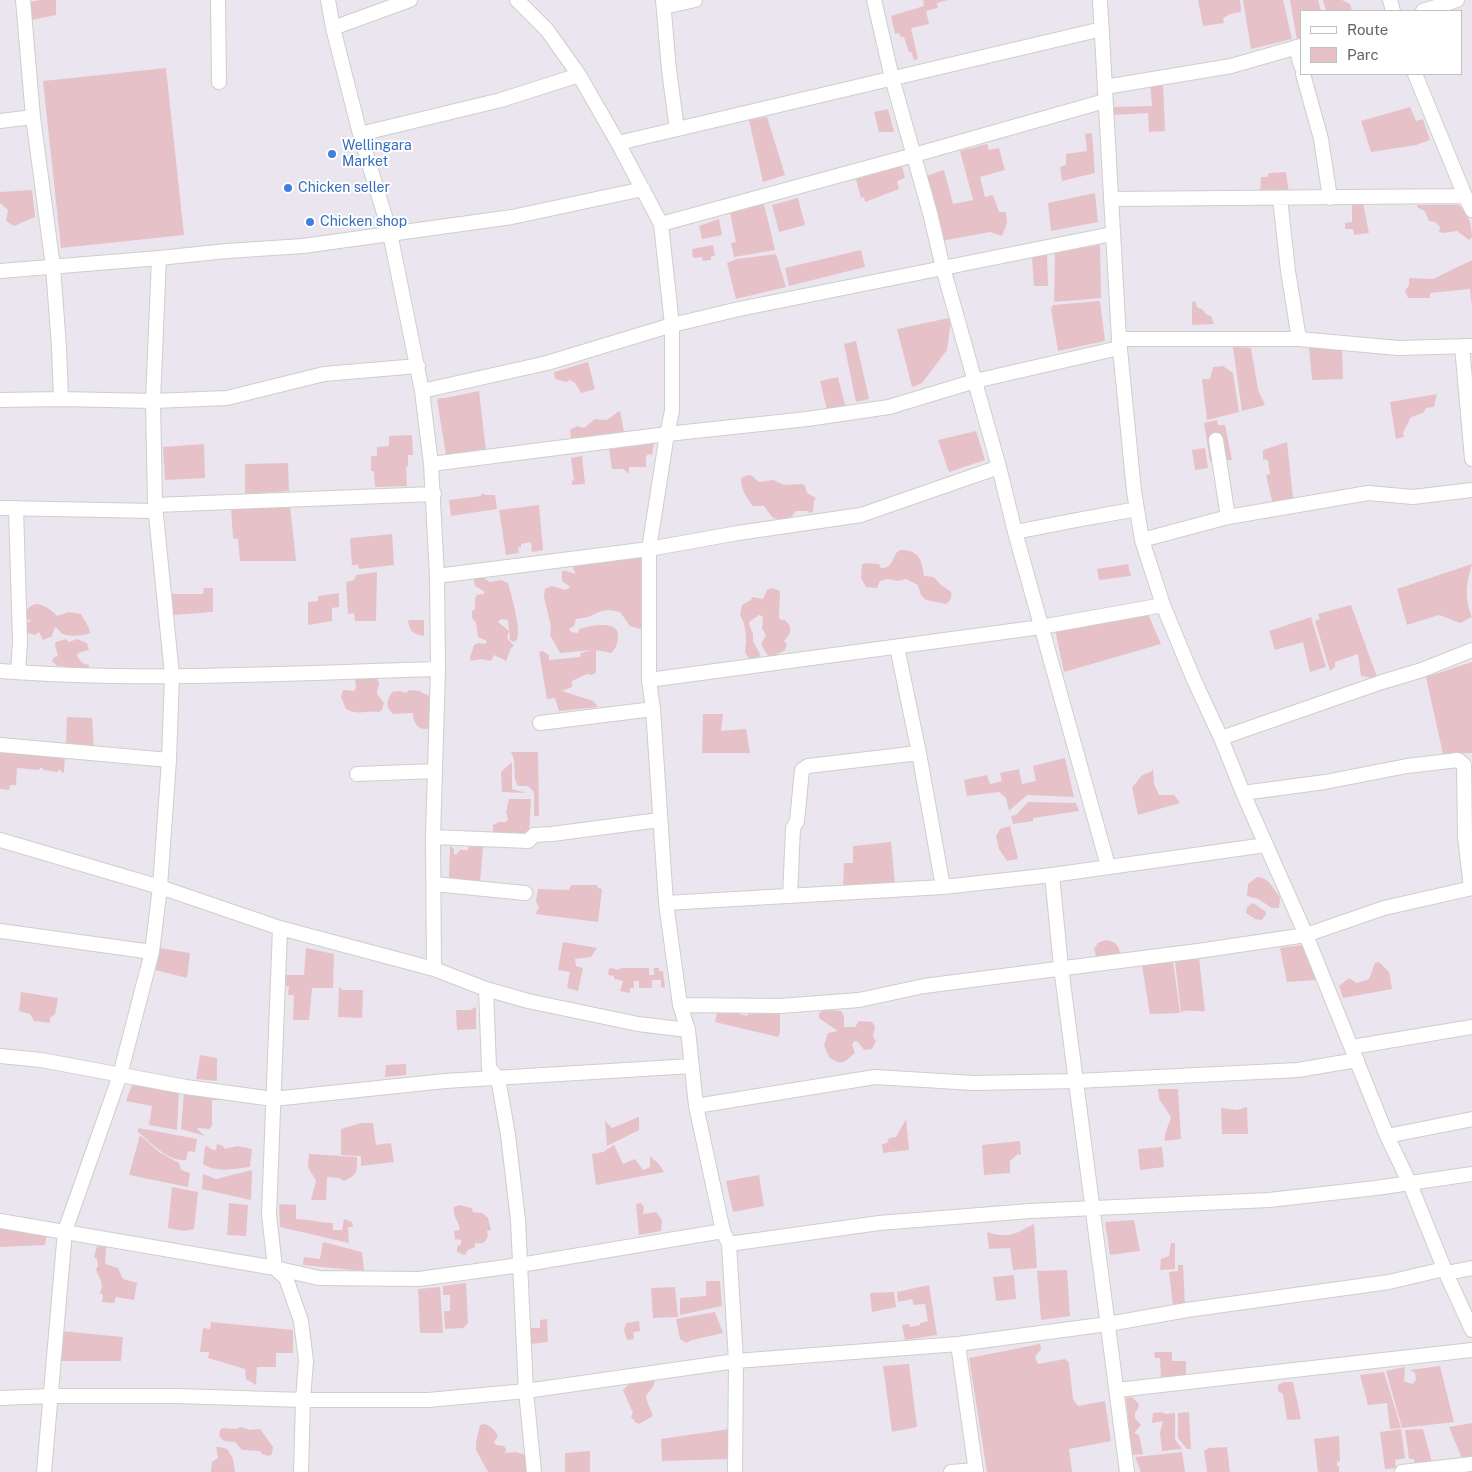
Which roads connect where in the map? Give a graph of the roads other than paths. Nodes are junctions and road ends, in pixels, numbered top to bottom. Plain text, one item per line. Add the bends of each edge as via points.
1 (23, 0) edge
2 (218, 0) edge
3 (328, 0) edge
4 (410, 0) edge
5 (517, 0) edge
6 (694, 0) edge
7 (874, 0) edge
8 (1100, 0) edge
9 (1457, 0) edge
10 (663, 4) edge
11 (1426, 10) edge
12 (333, 28) junction
13 (1102, 29) junction
14 (1298, 47) edge
15 (1300, 60) edge
16 (579, 75) junction
17 (1303, 75) edge
18 (1416, 75) edge
19 (892, 78) junction
20 (219, 82) dead end
21 (1105, 94) junction
22 (33, 117) junction
23 (0, 121) edge
24 (677, 129) junction
25 (360, 134) junction
26 (618, 142) junction
27 (914, 155) junction
28 (643, 189) junction
29 (1465, 196) junction
30 (1280, 198) junction
31 (1330, 198) junction
32 (1111, 199) junction
33 (1472, 210) edge
34 (661, 224) junction
35 (390, 233) junction
36 (1112, 234) junction
37 (159, 258) junction
38 (53, 267) junction
39 (942, 268) junction
40 (0, 272) edge
41 (672, 325) junction
42 (1299, 340) junction
43 (1119, 343) junction
44 (1467, 346) edge
45 (418, 366) junction
46 (975, 381) junction
47 (422, 391) junction
48 (61, 398) junction
49 (0, 400) edge
50 (153, 401) junction
51 (667, 434) junction
52 (1216, 440) dead end
53 (1472, 459) edge
54 (431, 464) junction
55 (999, 467) junction
56 (1472, 490) edge
57 (434, 494) junction
58 (0, 508) edge
59 (16, 508) junction
60 (155, 508) junction
61 (1137, 510) junction
62 (1228, 516) junction
63 (1015, 532) junction
64 (1142, 540) junction
65 (649, 548) junction
66 (437, 576) junction
67 (1163, 605) junction
68 (1041, 627) junction
69 (896, 646) junction
70 (1472, 650) edge
71 (438, 669) junction
72 (0, 671) edge
73 (18, 672) junction
74 (172, 675) junction
75 (649, 680) junction
76 (653, 709) junction
77 (540, 723) dead end
78 (1221, 738) junction
79 (0, 745) edge
80 (918, 753) junction
81 (169, 760) junction
82 (435, 771) junction
83 (357, 774) dead end
84 (1243, 793) junction
85 (659, 820) junction
86 (433, 837) junction
87 (0, 840) edge
88 (1266, 846) junction
89 (1108, 866) junction
90 (1052, 875) junction
91 (434, 884) junction
92 (160, 887) junction
93 (943, 887) junction
94 (1471, 888) edge
95 (525, 893) dead end
96 (790, 896) junction
97 (666, 903) junction
98 (280, 928) junction
99 (0, 931) edge
100 (1306, 935) junction
101 (152, 952) junction
102 (1061, 968) junction
103 (434, 969) junction
104 (486, 989) junction
105 (680, 1005) junction
106 (1472, 1027) edge
107 (688, 1030) junction
108 (1355, 1053) junction
109 (0, 1056) edge
110 (692, 1066) junction
111 (120, 1075) junction
112 (498, 1078) junction
113 (1077, 1081) junction
114 (273, 1099) junction
115 (696, 1106) junction
116 (1472, 1119) edge
117 (1387, 1136) junction
118 (1472, 1174) edge
119 (1410, 1184) junction
120 (1093, 1210) junction
121 (0, 1221) edge
122 (65, 1231) junction
123 (726, 1238) junction
124 (520, 1264) junction
125 (275, 1268) junction
126 (1472, 1268) edge
127 (1445, 1271) junction
128 (1108, 1324) junction
129 (1472, 1330) edge
130 (958, 1344) junction
131 (1472, 1350) edge
132 (736, 1361) junction
133 (1117, 1390) junction
134 (526, 1391) junction
135 (50, 1396) junction
136 (0, 1398) edge
137 (303, 1400) junction
138 (1472, 1464) edge
139 (976, 1471) edge
140 (44, 1472) edge
141 (301, 1472) edge
142 (534, 1472) edge
143 (735, 1472) edge
144 (952, 1472) edge
145 (1127, 1472) edge
146 (1402, 1472) edge

1 - 22 street
2 - 20 street
3 - 12 street
4 - 12 street
5 - 16 street via 547,30
6 - 10 street
7 - 19 street
8 - 13 street
9 - 11 street
10 - 24 street
12 - 25 street
13 - 19 street
13 - 21 street
14 - 15 street
14 - 21 street via 1231,66
16 - 25 street via 501,100
16 - 26 street
17 - 31 street via 1321,139
18 - 29 street
19 - 24 street
19 - 27 street
21 - 27 street
21 - 32 street
22 - 23 street
22 - 38 street
24 - 26 street
25 - 35 street
26 - 28 street
27 - 34 street
27 - 39 street
28 - 34 street
28 - 35 street via 512,217
29 - 31 street
29 - 33 street
30 - 31 street
30 - 32 street
30 - 42 street
32 - 36 street
34 - 41 street
35 - 37 street via 303,246
35 - 45 street
36 - 39 street
36 - 43 street
37 - 38 street
37 - 50 street
38 - 40 street
38 - 48 street
39 - 41 street via 739,308
39 - 46 street
41 - 47 street via 547,363
41 - 51 street via 672,411
42 - 43 street
42 - 44 street via 1398,348
43 - 46 street
43 - 61 street
44 - 53 street
45 - 47 street
45 - 50 street via 324,374 228,398
46 - 51 street via 889,407
46 - 55 street
47 - 54 street
48 - 49 street
48 - 50 street
50 - 60 street
51 - 54 street
51 - 65 street
52 - 62 street
54 - 57 street
55 - 63 street
55 - 65 street via 862,515
56 - 62 street via 1413,497 1368,494
57 - 60 street
57 - 66 street
58 - 59 street
59 - 60 street
59 - 73 street
60 - 74 street
61 - 63 street
61 - 64 street
62 - 64 street
63 - 68 street
64 - 67 street
65 - 66 street
65 - 75 street
66 - 71 street
67 - 68 street
67 - 78 street
68 - 69 street
68 - 89 street
69 - 75 street
69 - 80 street
70 - 78 street
71 - 74 street
71 - 82 street
72 - 73 street
73 - 74 street
74 - 81 street
75 - 76 street
76 - 77 street
76 - 85 street
78 - 84 street
79 - 81 street
80 - 93 street
80 - 96 street via 808,766 802,770 797,821 793,828
81 - 92 street
82 - 83 street
82 - 86 street
84 - 88 street
84 - 94 street via 1407,766 1462,761
85 - 86 street via 534,835 528,841
85 - 97 street
86 - 91 street
87 - 92 street
88 - 89 street
88 - 100 street
89 - 90 street
90 - 93 street
90 - 102 street
91 - 95 street
91 - 103 street
92 - 98 street
92 - 101 street
93 - 96 street
94 - 100 street via 1384,908
96 - 97 street
97 - 105 street
98 - 103 street
98 - 114 street
99 - 101 street
100 - 102 street
100 - 108 street
101 - 111 street
102 - 105 street via 924,986 859,1000 780,1006
102 - 113 street
103 - 104 street
104 - 107 street via 638,1024
104 - 112 street via 489,1068
105 - 107 street
106 - 108 street
107 - 110 street
108 - 113 street via 1298,1070
108 - 117 street
109 - 111 street
110 - 112 street
110 - 115 street
111 - 114 street
111 - 122 street
112 - 114 street
112 - 124 street via 508,1135
113 - 115 street via 974,1083 875,1077
113 - 120 street
114 - 125 street via 269,1214
115 - 123 street
116 - 117 street
117 - 119 street
118 - 119 street
119 - 120 street via 1269,1200
119 - 127 street
120 - 123 street via 879,1223
120 - 128 street
121 - 122 street
122 - 125 street
122 - 135 street
123 - 124 street
123 - 132 street
124 - 125 street via 419,1279 319,1278
124 - 134 street
125 - 137 street via 286,1278 301,1321 306,1360
126 - 127 street
127 - 128 street
127 - 129 street
128 - 130 street
128 - 133 street
130 - 132 street
130 - 139 street
131 - 133 street
132 - 134 street
132 - 143 street
133 - 145 street
134 - 137 street via 428,1400
134 - 142 street
135 - 136 street
135 - 137 street
135 - 140 street
137 - 141 street
138 - 146 street
139 - 144 street

